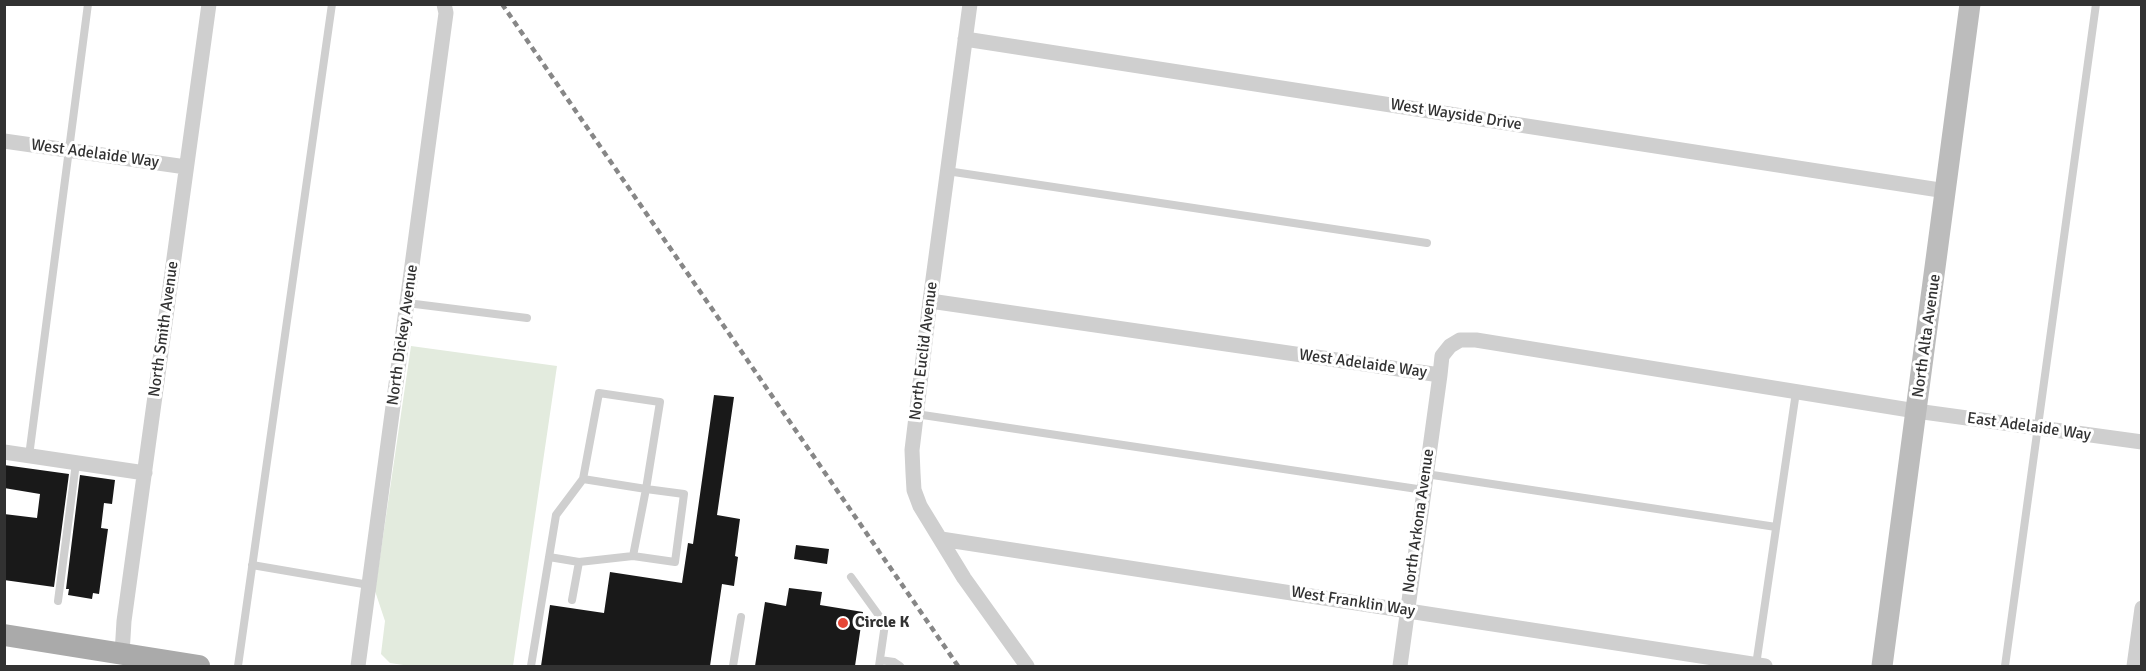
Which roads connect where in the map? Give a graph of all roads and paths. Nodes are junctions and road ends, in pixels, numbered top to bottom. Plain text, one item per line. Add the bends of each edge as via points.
1 (88, 4) edge
2 (209, 4) edge
3 (332, 4) edge
4 (444, 4) edge
5 (970, 4) edge
6 (1970, 4) edge
7 (2096, 4) edge
8 (966, 39) junction
9 (4, 141) edge
10 (68, 150) junction
11 (186, 167) junction
12 (947, 171) junction
13 (1946, 191) junction
14 (1426, 243) dead end
15 (930, 301) junction
16 (407, 303) junction
17 (527, 318) dead end
18 (1440, 375) junction
19 (1797, 392) junction
20 (1916, 411) junction
21 (916, 414) junction
22 (2039, 428) junction
23 (2142, 442) edge
24 (4, 452) edge
25 (29, 456) junction
26 (76, 463) junction
27 (145, 473) junction
28 (1426, 474) junction
29 (583, 479) junction
30 (646, 489) junction
31 (1424, 489) junction
32 (1776, 527) junction
33 (941, 539) junction
34 (633, 556) junction
35 (549, 557) junction
36 (579, 562) junction
37 (252, 565) junction
38 (851, 577) dead end
39 (369, 585) junction
40 (573, 600) dead end
41 (58, 602) dead end
42 (2142, 609) edge
43 (1407, 611) junction
44 (741, 617) dead end
45 (4, 636) edge
46 (124, 660) edge
47 (879, 663) edge
48 (199, 666) edge
49 (238, 666) edge
50 (358, 666) edge
51 (531, 666) edge
52 (733, 666) edge
53 (900, 666) edge
54 (1027, 666) edge
55 (1400, 666) edge
56 (1760, 666) edge
57 (1882, 666) edge
58 (2006, 666) edge
59 (2134, 666) edge

1 - 10 lane
2 - 11 street, North Smith Avenue
3 - 37 lane
4 - 16 street, North Dickey Avenue via 446,13
5 - 8 street, North Euclid Avenue
6 - 13 main road, North Alta Avenue
7 - 22 lane
8 - 12 street, North Euclid Avenue
8 - 13 street, West Wayside Drive
9 - 10 street, West Adelaide Way
10 - 11 street, West Adelaide Way
10 - 25 lane
11 - 27 street, North Smith Avenue
12 - 14 lane
12 - 15 street, North Euclid Avenue
13 - 20 main road, North Alta Avenue
15 - 18 street, West Adelaide Way
15 - 21 street, North Euclid Avenue
16 - 17 lane
16 - 39 street, North Dickey Avenue
18 - 19 street, West Adelaide Way via 1442,356 1450,346 1460,340 1476,340
18 - 28 street, North Arkona Avenue
19 - 20 street, West Adelaide Way
19 - 32 lane
20 - 22 street, East Adelaide Way
20 - 57 main road, North Alta Avenue
21 - 31 lane
21 - 33 street, North Euclid Avenue via 912,450 914,490
22 - 23 street, East Adelaide Way
22 - 58 lane
24 - 25 street
25 - 26 street
26 - 27 street
26 - 41 lane
27 - 46 street, North Smith Avenue via 124,621
28 - 31 street, North Arkona Avenue
28 - 32 lane
29 - 30 lane
29 - 30 lane via 599,393 660,402
29 - 35 lane via 556,515
30 - 34 lane
30 - 34 lane via 684,494 675,562
31 - 43 street, North Arkona Avenue
32 - 56 lane
33 - 43 street, West Franklin Way
33 - 54 street, North Euclid Avenue
34 - 36 lane
35 - 36 lane
35 - 51 lane
36 - 40 lane
37 - 39 lane
37 - 49 lane
38 - 47 lane via 885,624
39 - 50 street, North Dickey Avenue
42 - 59 street
43 - 55 street, North Arkona Avenue
43 - 56 street, West Franklin Way
44 - 52 lane
45 - 46 main road
46 - 48 main road
47 - 53 lane via 894,662

